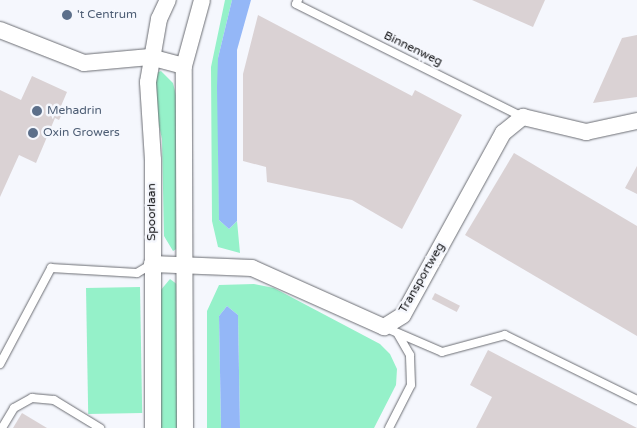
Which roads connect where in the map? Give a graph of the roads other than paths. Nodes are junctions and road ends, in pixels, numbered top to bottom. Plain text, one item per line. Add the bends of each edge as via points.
1 (168, 0) edge
2 (202, 0) edge
3 (298, 0) edge
4 (0, 30) edge
5 (150, 57) junction
6 (184, 66) junction
7 (523, 117) junction
8 (637, 121) edge
9 (152, 264) junction
10 (184, 266) junction
11 (391, 330) junction
12 (0, 364) edge
13 (637, 400) edge
14 (2, 428) edge
15 (100, 428) edge
16 (153, 428) edge
17 (185, 428) edge
18 (388, 428) edge

1 - 5 street, Spoorlaan
2 - 6 street
3 - 7 lane, Binnenweg via 296,4
4 - 5 street via 84,63
5 - 6 street
5 - 9 street, Spoorlaan
6 - 10 street
7 - 8 street via 586,132
7 - 11 street, Transportweg via 504,133
9 - 10 street
9 - 12 lane via 137,273 51,268
9 - 16 street, Spoorlaan
10 - 11 street via 264,271
10 - 17 street
11 - 13 lane via 442,352 505,335
11 - 18 lane via 410,355 411,385
14 - 15 lane via 14,408 32,398 54,400

